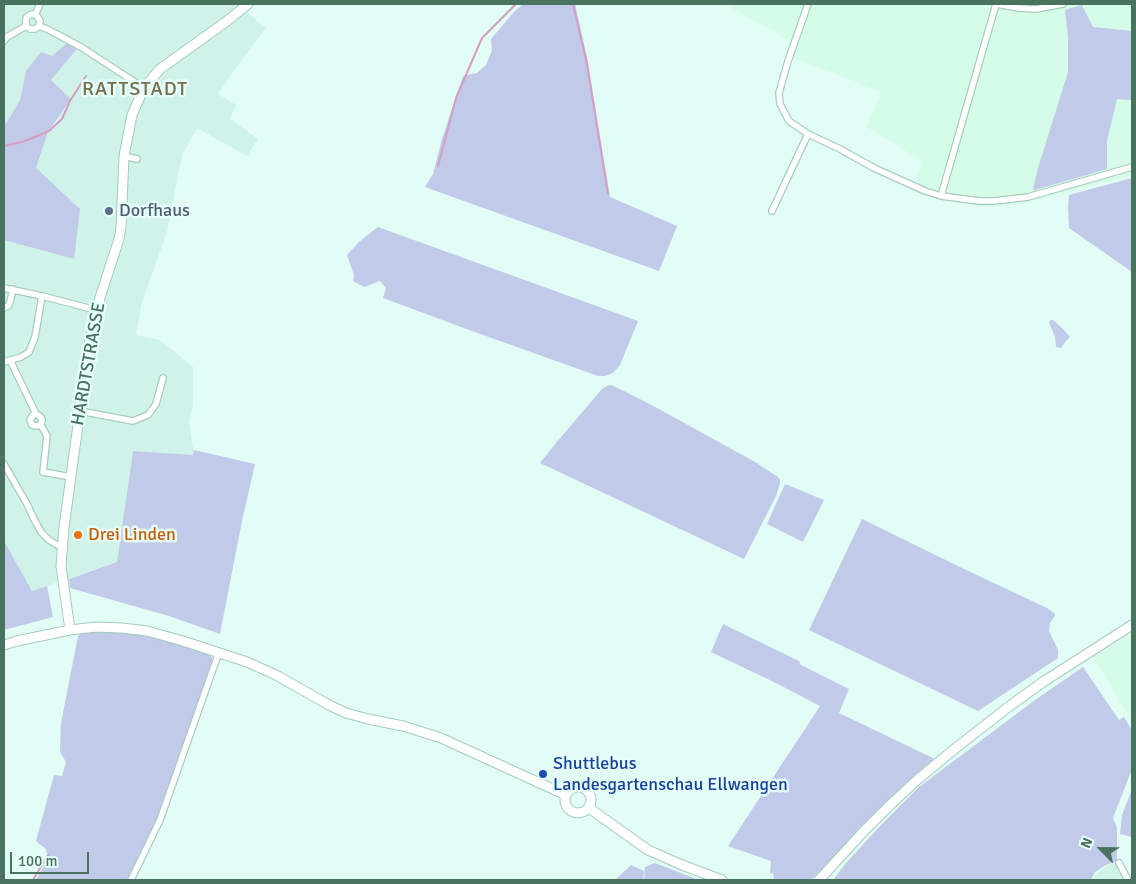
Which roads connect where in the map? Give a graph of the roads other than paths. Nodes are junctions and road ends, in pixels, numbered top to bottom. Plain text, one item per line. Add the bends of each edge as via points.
1 (40, 4) edge
2 (248, 4) edge
3 (808, 4) edge
4 (996, 4) edge
5 (1063, 4) edge
6 (35, 14) junction
7 (26, 26) junction
8 (39, 26) junction
9 (5, 37) edge
10 (144, 88) junction
11 (808, 134) junction
12 (124, 156) junction
13 (137, 159) dead end
14 (1132, 167) edge
15 (941, 196) junction
16 (772, 211) dead end
17 (4, 288) edge
18 (13, 289) junction
19 (42, 296) junction
20 (4, 308) edge
21 (96, 310) junction
22 (7, 361) edge
23 (162, 378) dead end
24 (80, 410) junction
25 (4, 464) edge
26 (71, 477) junction
27 (62, 548) junction
28 (66, 604) junction
29 (1132, 625) edge
30 (84, 628) junction
31 (70, 630) junction
32 (4, 645) edge
33 (219, 652) junction
34 (566, 795) junction
35 (589, 808) junction
36 (1119, 863) dead end
37 (132, 880) edge
38 (722, 880) edge
39 (818, 880) edge
40 (1128, 880) edge

1 - 6 street
2 - 10 main road, HARDTSTRASSE via 160,69
3 - 11 street via 779,93 788,121
4 - 5 street via 1036,9
4 - 15 street
6 - 7 street via 26,18
6 - 8 street via 40,21
7 - 8 street via 32,29
7 - 9 street
8 - 10 street via 80,47
10 - 12 main road, HARDTSTRASSE via 132,115
11 - 15 street via 916,188
11 - 16 street
12 - 13 street
12 - 21 main road, HARDTSTRASSE via 119,239
14 - 15 street via 1028,197 979,201
17 - 18 street
18 - 19 street
18 - 20 street via 10,302
19 - 21 street
19 - 22 street via 29,352
21 - 24 main road, HARDTSTRASSE
22 - 26 street via 42,420 47,436 43,472
23 - 24 street via 156,404 148,415 133,421
24 - 26 main road, HARDTSTRASSE
25 - 27 street via 41,532
26 - 27 main road, HARDTSTRASSE
27 - 28 main road, HARDTSTRASSE
28 - 30 main road
28 - 31 main road, HARDTSTRASSE
29 - 39 main road via 1043,682 957,747 888,807
30 - 31 main road
30 - 33 main road via 147,631
31 - 32 main road
33 - 34 main road via 276,675 346,713 441,738
33 - 37 street via 160,820
34 - 35 main road via 565,804 572,812 581,813
34 - 35 main road via 573,788 583,788 590,795
35 - 38 main road via 648,850
36 - 40 street

